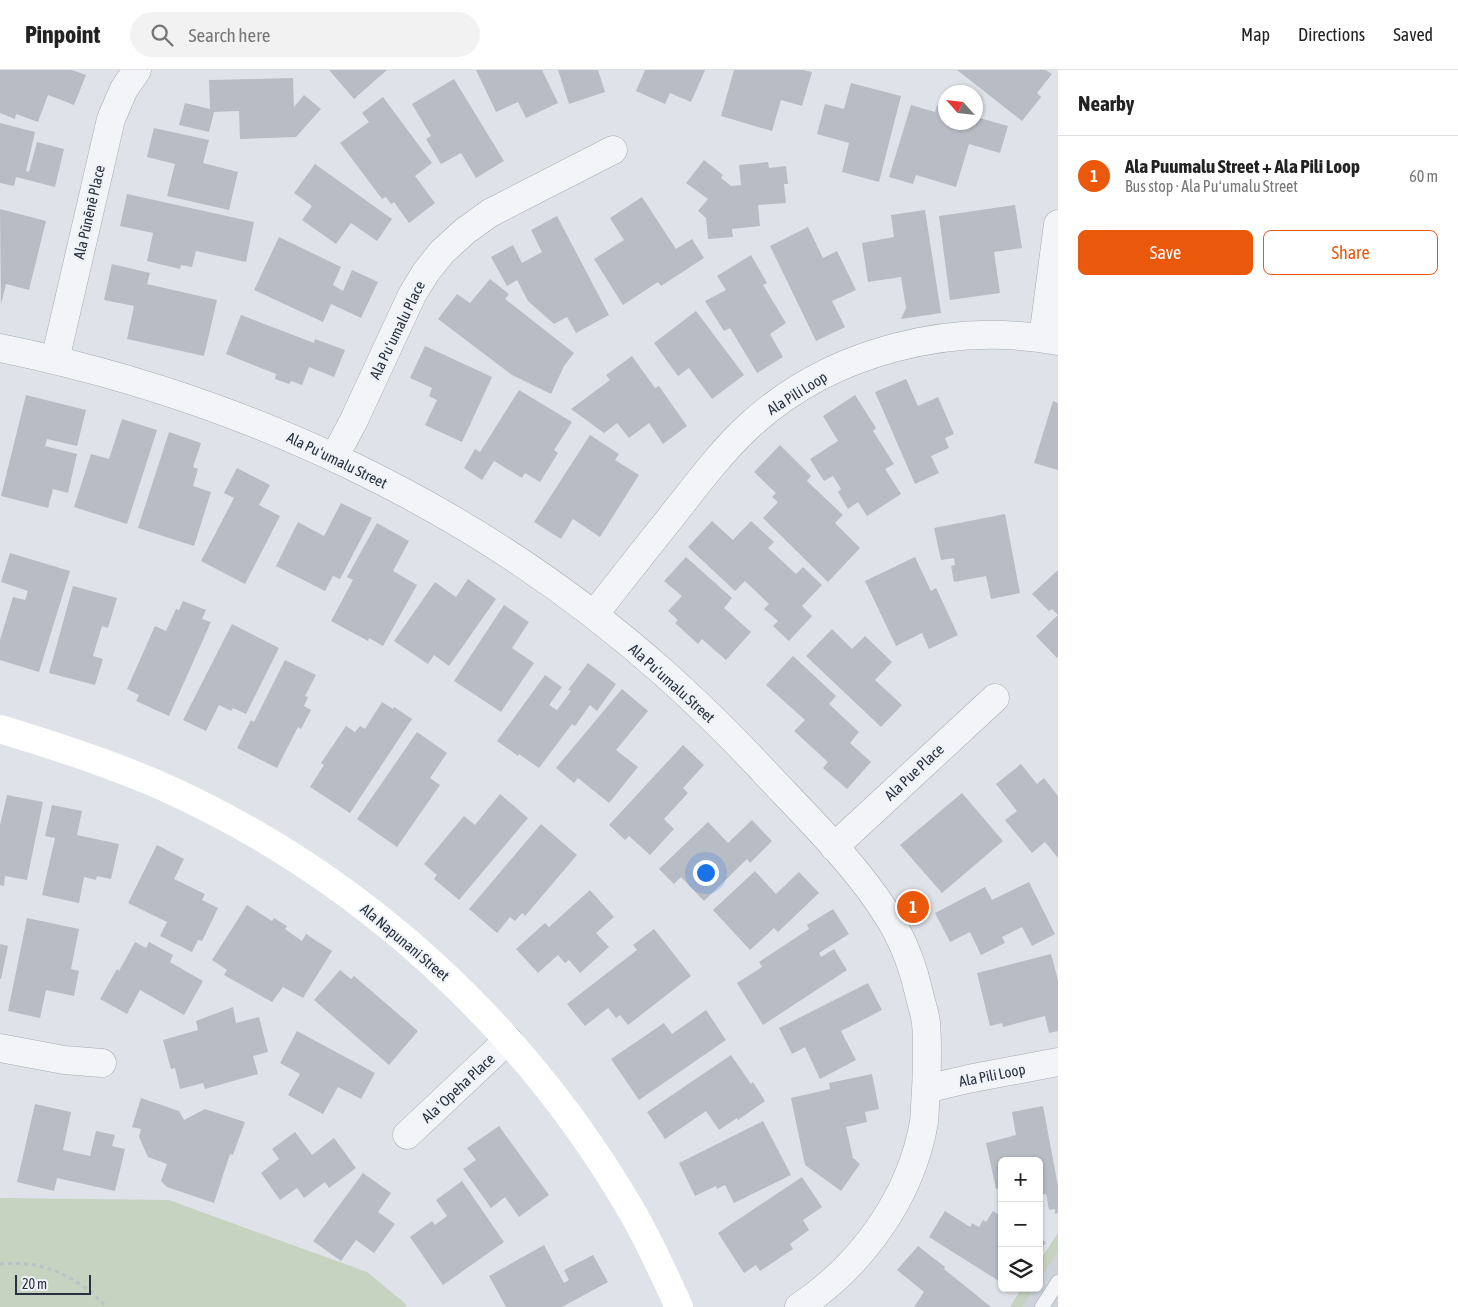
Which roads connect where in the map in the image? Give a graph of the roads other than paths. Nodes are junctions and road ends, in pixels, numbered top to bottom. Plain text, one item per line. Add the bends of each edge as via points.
1 (137, 70) edge
2 (613, 150) dead end
3 (1058, 224) edge
4 (1050, 340) edge
5 (0, 348) edge
6 (55, 360) junction
7 (335, 456) junction
8 (594, 615) junction
9 (995, 698) dead end
10 (0, 729) edge
11 (834, 847) junction
12 (508, 1040) junction
13 (0, 1048) edge
14 (1058, 1062) edge
15 (102, 1063) dead end
16 (926, 1089) junction
17 (407, 1135) dead end
18 (1058, 1282) edge
19 (679, 1307) edge
20 (799, 1307) edge
21 (1042, 1307) edge

1 - 6 street, Ala Pūnēnē Place via 111,118
2 - 7 street, Ala Puʻumalu Place via 490,213 442,252 412,295
3 - 4 street
4 - 8 street, Ala Pili Loop via 989,335 882,350 811,381 778,400 723,452
5 - 6 street, Ala Puʻumalu Street
6 - 7 street, Ala Puʻumalu Street via 196,401
7 - 8 street, Ala Puʻumalu Street via 474,532
8 - 11 street, Ala Puʻumalu Street via 697,703
9 - 11 street, Ala Pue Place
10 - 12 street, Ala Napunani Street via 107,763 158,784 281,849 380,919 424,955
11 - 16 street, Ala Puʻumalu Street via 878,902 897,931 909,959 926,1020
12 - 17 street, Ala ʻOpeha Place
12 - 19 street, Ala Napunani Street via 569,1114 606,1169 635,1217
13 - 15 street via 64,1060
14 - 16 street, Ala Pili Loop
16 - 20 street, Ala Puʻumalu Street via 924,1121 908,1177 893,1206 858,1256
18 - 21 lane

